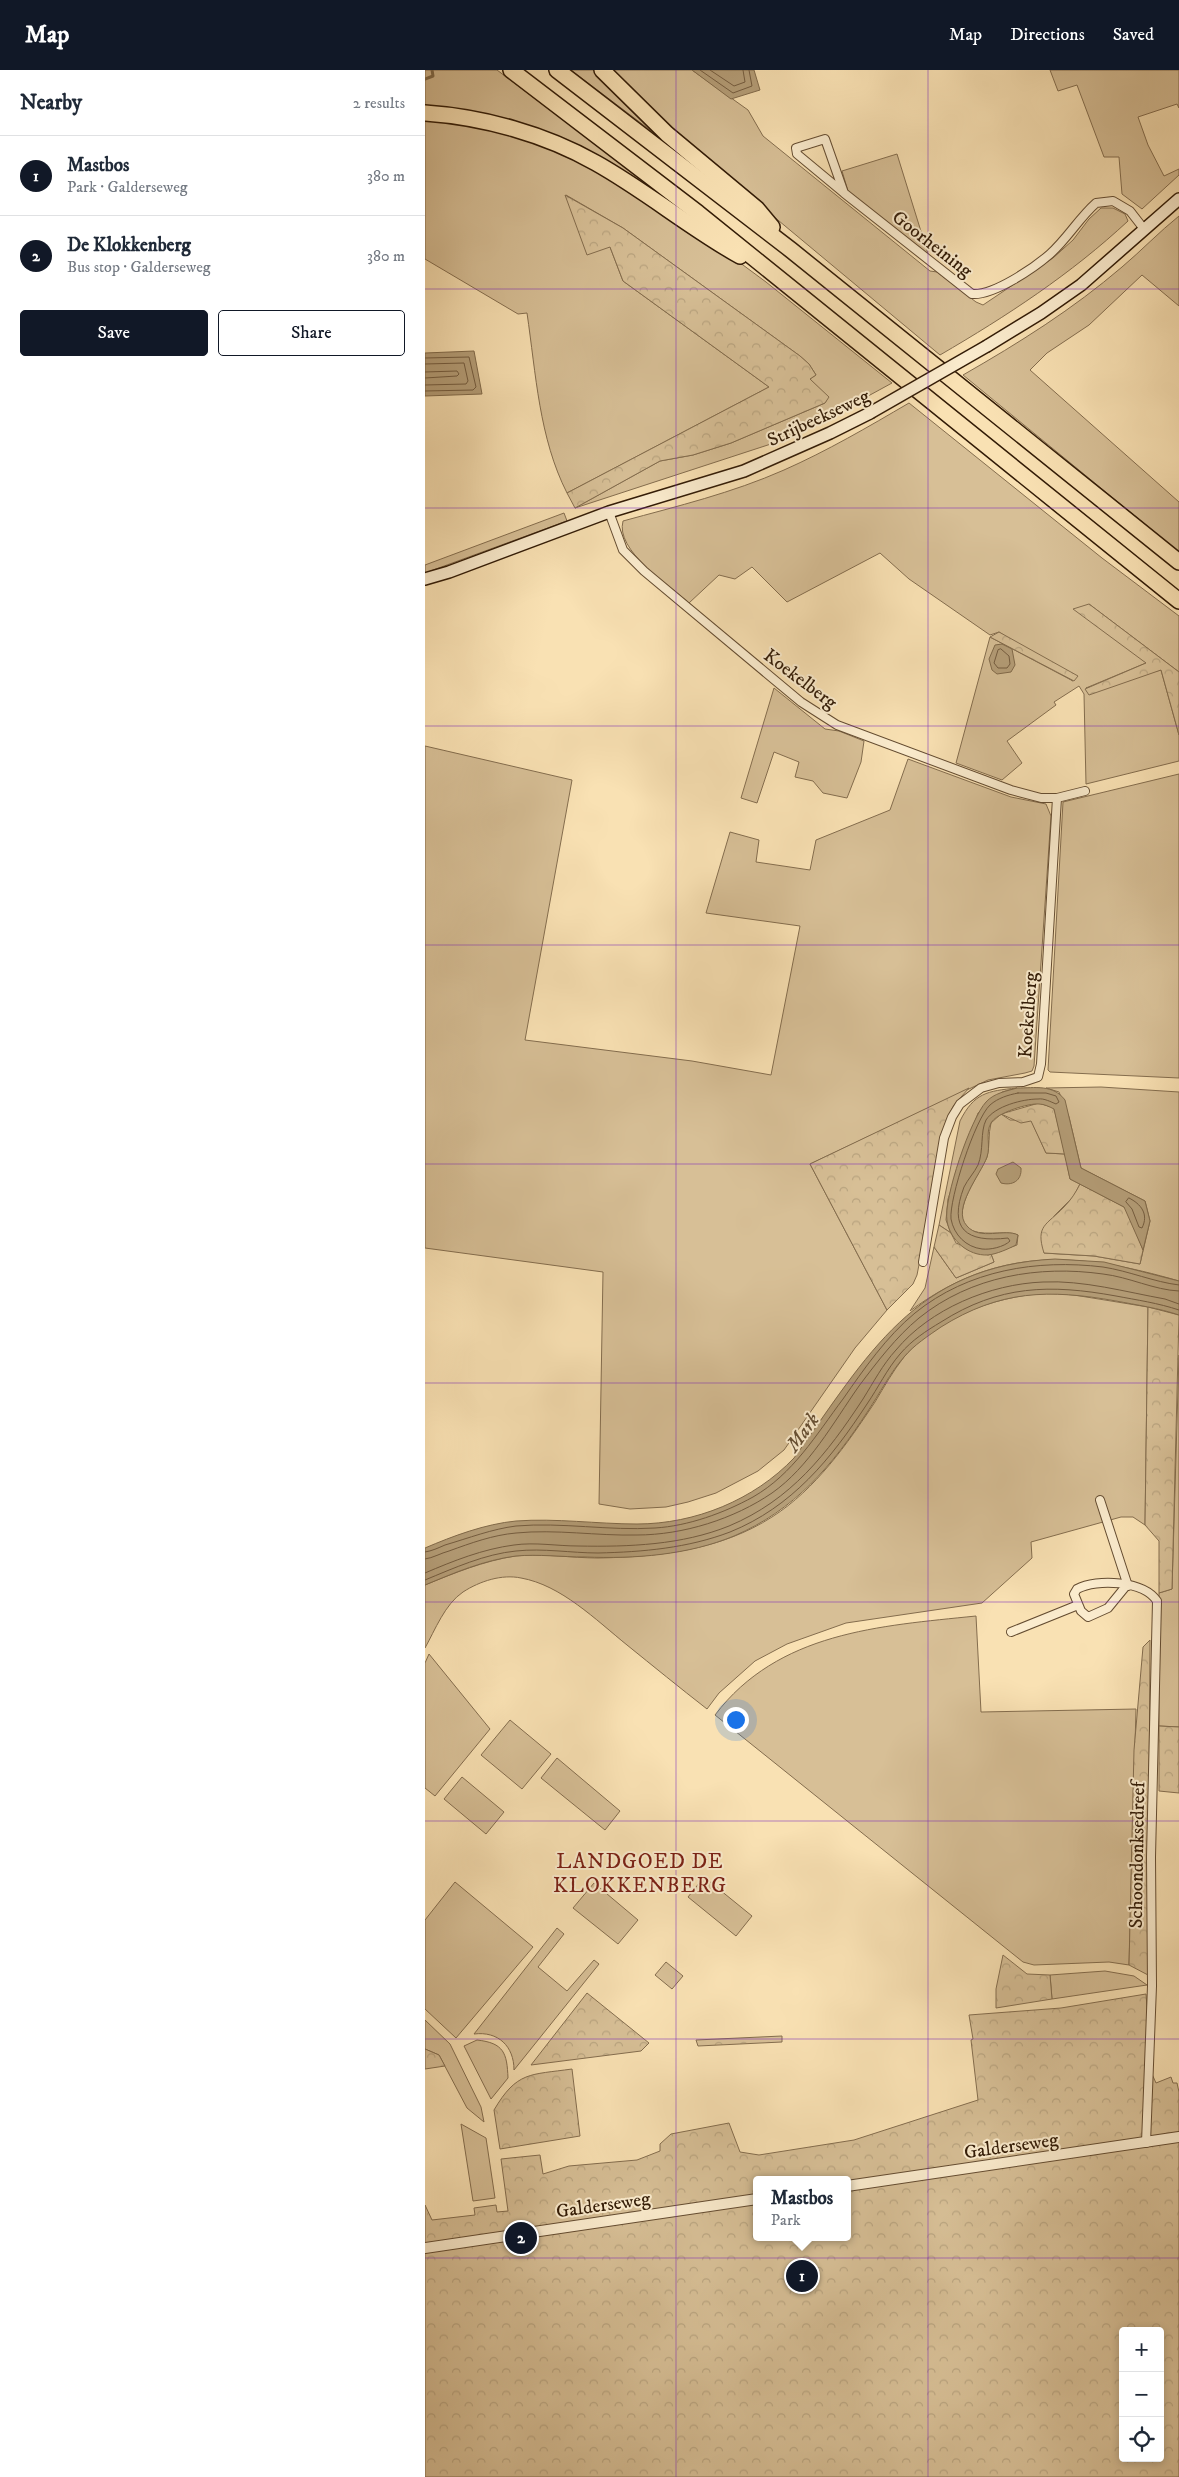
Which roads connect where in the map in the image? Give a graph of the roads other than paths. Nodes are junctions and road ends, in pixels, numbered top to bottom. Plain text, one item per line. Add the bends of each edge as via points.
1 (511, 70) edge
2 (557, 70) edge
3 (602, 70) edge
4 (425, 113) edge
5 (844, 193) junction
6 (1179, 199) edge
7 (1144, 229) junction
8 (791, 250) junction
9 (774, 275) junction
10 (609, 512) junction
11 (1179, 562) edge
12 (425, 579) edge
13 (1179, 601) edge
14 (1085, 791) dead end
15 (1057, 798) junction
16 (923, 1262) dead end
17 (1100, 1500) dead end
18 (1127, 1586) junction
19 (1078, 1605) junction
20 (1011, 1632) dead end
21 (1179, 2137) edge
22 (1146, 2143) junction
23 (851, 2185) edge
24 (753, 2200) edge
25 (425, 2248) edge

1 - 9 highway
2 - 8 highway
3 - 8 highway via 667,134 757,209
4 - 9 highway via 453,115 497,125 542,138 595,162 713,241
5 - 5 street, Goorheining via 825,139 796,148 797,154
5 - 7 street, Goorheining via 972,294 979,295 1005,284 1049,254 1096,203 1113,201 1130,211
6 - 7 main road, Strijbeekseweg
7 - 10 main road, Strijbeekseweg, bridge via 1081,285 1041,314 871,413 743,471
8 - 11 highway
9 - 13 highway
10 - 12 main road, Strijbeekseweg
10 - 15 street, Koekelberg via 623,550 644,571 801,702 837,725 963,774 1041,798
14 - 15 street, Koekelberg
15 - 16 street, Koekelberg via 1038,1077 981,1088 960,1104 944,1138
17 - 18 street
18 - 19 street via 1108,1608 1095,1615 1083,1615
18 - 19 street, Schoondonksedreef via 1098,1582 1081,1587 1075,1591
18 - 22 street, Schoondonksedreef via 1149,1592 1157,1602 1151,1857 1152,1986
19 - 20 street
21 - 22 street, Galderseweg
22 - 23 street, Galderseweg
24 - 25 street, Galderseweg

